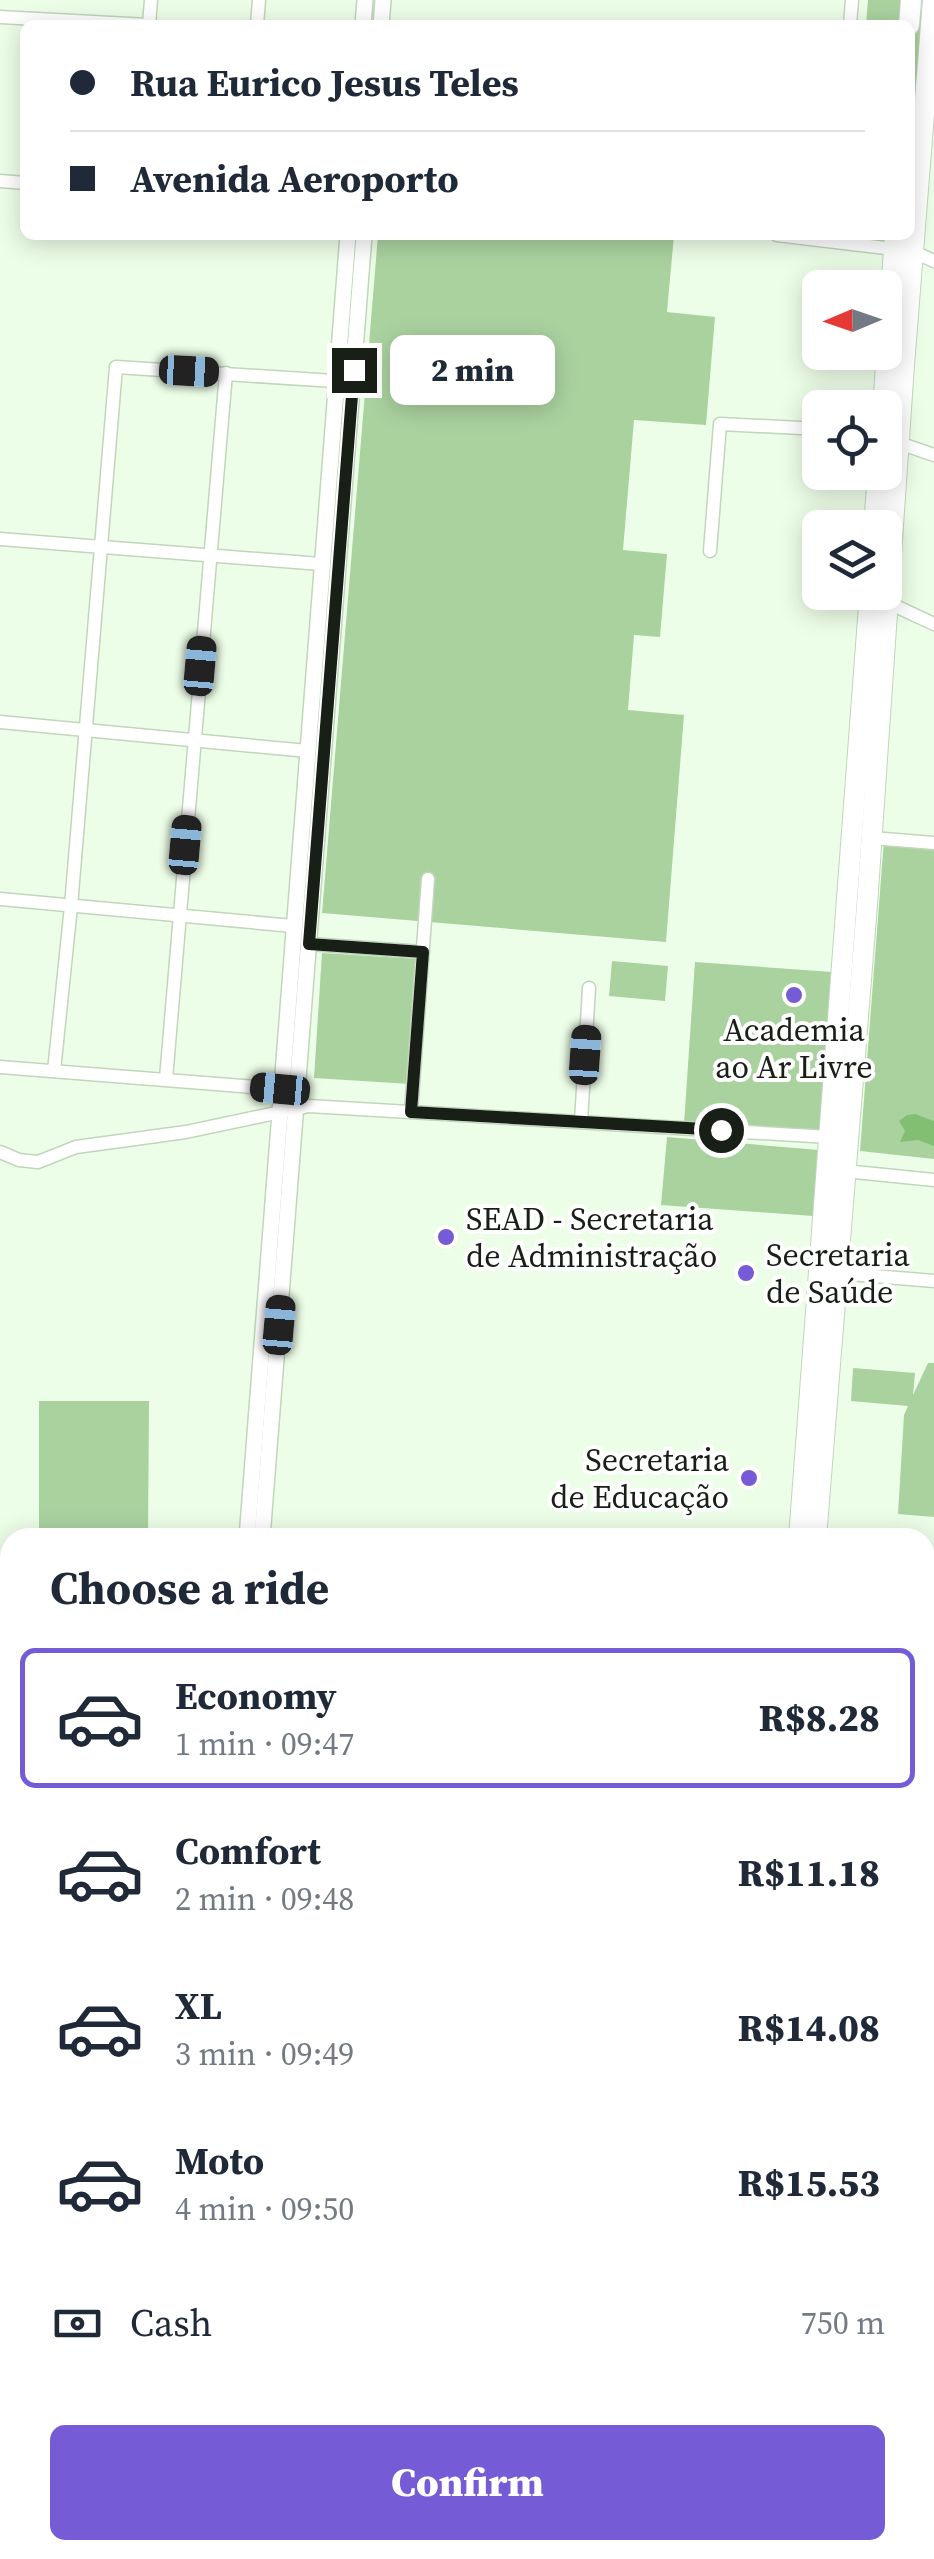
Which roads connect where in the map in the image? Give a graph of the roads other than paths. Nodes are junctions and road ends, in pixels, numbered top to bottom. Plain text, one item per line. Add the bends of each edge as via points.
1 (933, 0) edge
2 (0, 16) edge
3 (26, 20) edge
4 (915, 134) edge
5 (348, 240) edge
6 (364, 240) edge
7 (853, 240) edge
8 (900, 245) edge
9 (934, 261) edge
10 (899, 270) edge
11 (226, 373) junction
12 (334, 381) junction
13 (802, 428) edge
14 (902, 443) edge
15 (934, 455) edge
16 (0, 539) edge
17 (102, 547) junction
18 (710, 552) dead end
19 (209, 555) junction
20 (321, 564) junction
21 (902, 609) edge
22 (869, 610) edge
23 (889, 610) edge
24 (934, 624) edge
25 (0, 722) edge
26 (86, 730) junction
27 (194, 740) junction
28 (308, 752) junction
29 (872, 838) junction
30 (934, 843) edge
31 (428, 879) dead end
32 (0, 899) edge
33 (857, 903) junction
34 (72, 906) junction
35 (179, 915) junction
36 (294, 926) junction
37 (309, 944) junction
38 (423, 952) junction
39 (589, 988) dead end
40 (0, 1067) edge
41 (54, 1071) junction
42 (166, 1079) junction
43 (280, 1089) junction
44 (289, 1108) junction
45 (411, 1112) junction
46 (580, 1122) junction
47 (829, 1136) junction
48 (0, 1152) edge
49 (846, 1171) junction
50 (934, 1180) edge
51 (838, 1273) junction
52 (934, 1280) edge
53 (248, 1528) edge
54 (263, 1528) edge
55 (800, 1528) edge
56 (817, 1528) edge

1 - 4 main road
2 - 3 street
5 - 12 street
6 - 37 street
7 - 8 street
8 - 9 street
8 - 10 main road
11 - 12 street
11 - 17 street via 116,367
11 - 19 street
12 - 20 street
13 - 18 street via 720,424
14 - 15 street
16 - 17 street
17 - 19 street
17 - 26 street
19 - 20 street
19 - 27 street
20 - 28 street
21 - 24 street
22 - 33 main road
23 - 29 main road
25 - 26 street
26 - 27 street
26 - 34 street
27 - 28 street
27 - 35 street
28 - 36 street
29 - 30 street
29 - 33 main road
31 - 38 street
32 - 34 street
33 - 47 main road
33 - 49 main road
34 - 35 street
34 - 41 street
35 - 36 street
35 - 42 street
36 - 43 street
37 - 38 street
37 - 44 street
38 - 45 street
39 - 46 street
40 - 41 street
41 - 42 street
42 - 43 street
43 - 44 street
44 - 45 street
44 - 48 street via 186,1132 76,1147 38,1162
44 - 53 street
44 - 54 street
45 - 46 street
46 - 47 street
47 - 55 main road
49 - 50 street
49 - 51 main road
51 - 52 street
51 - 56 main road

